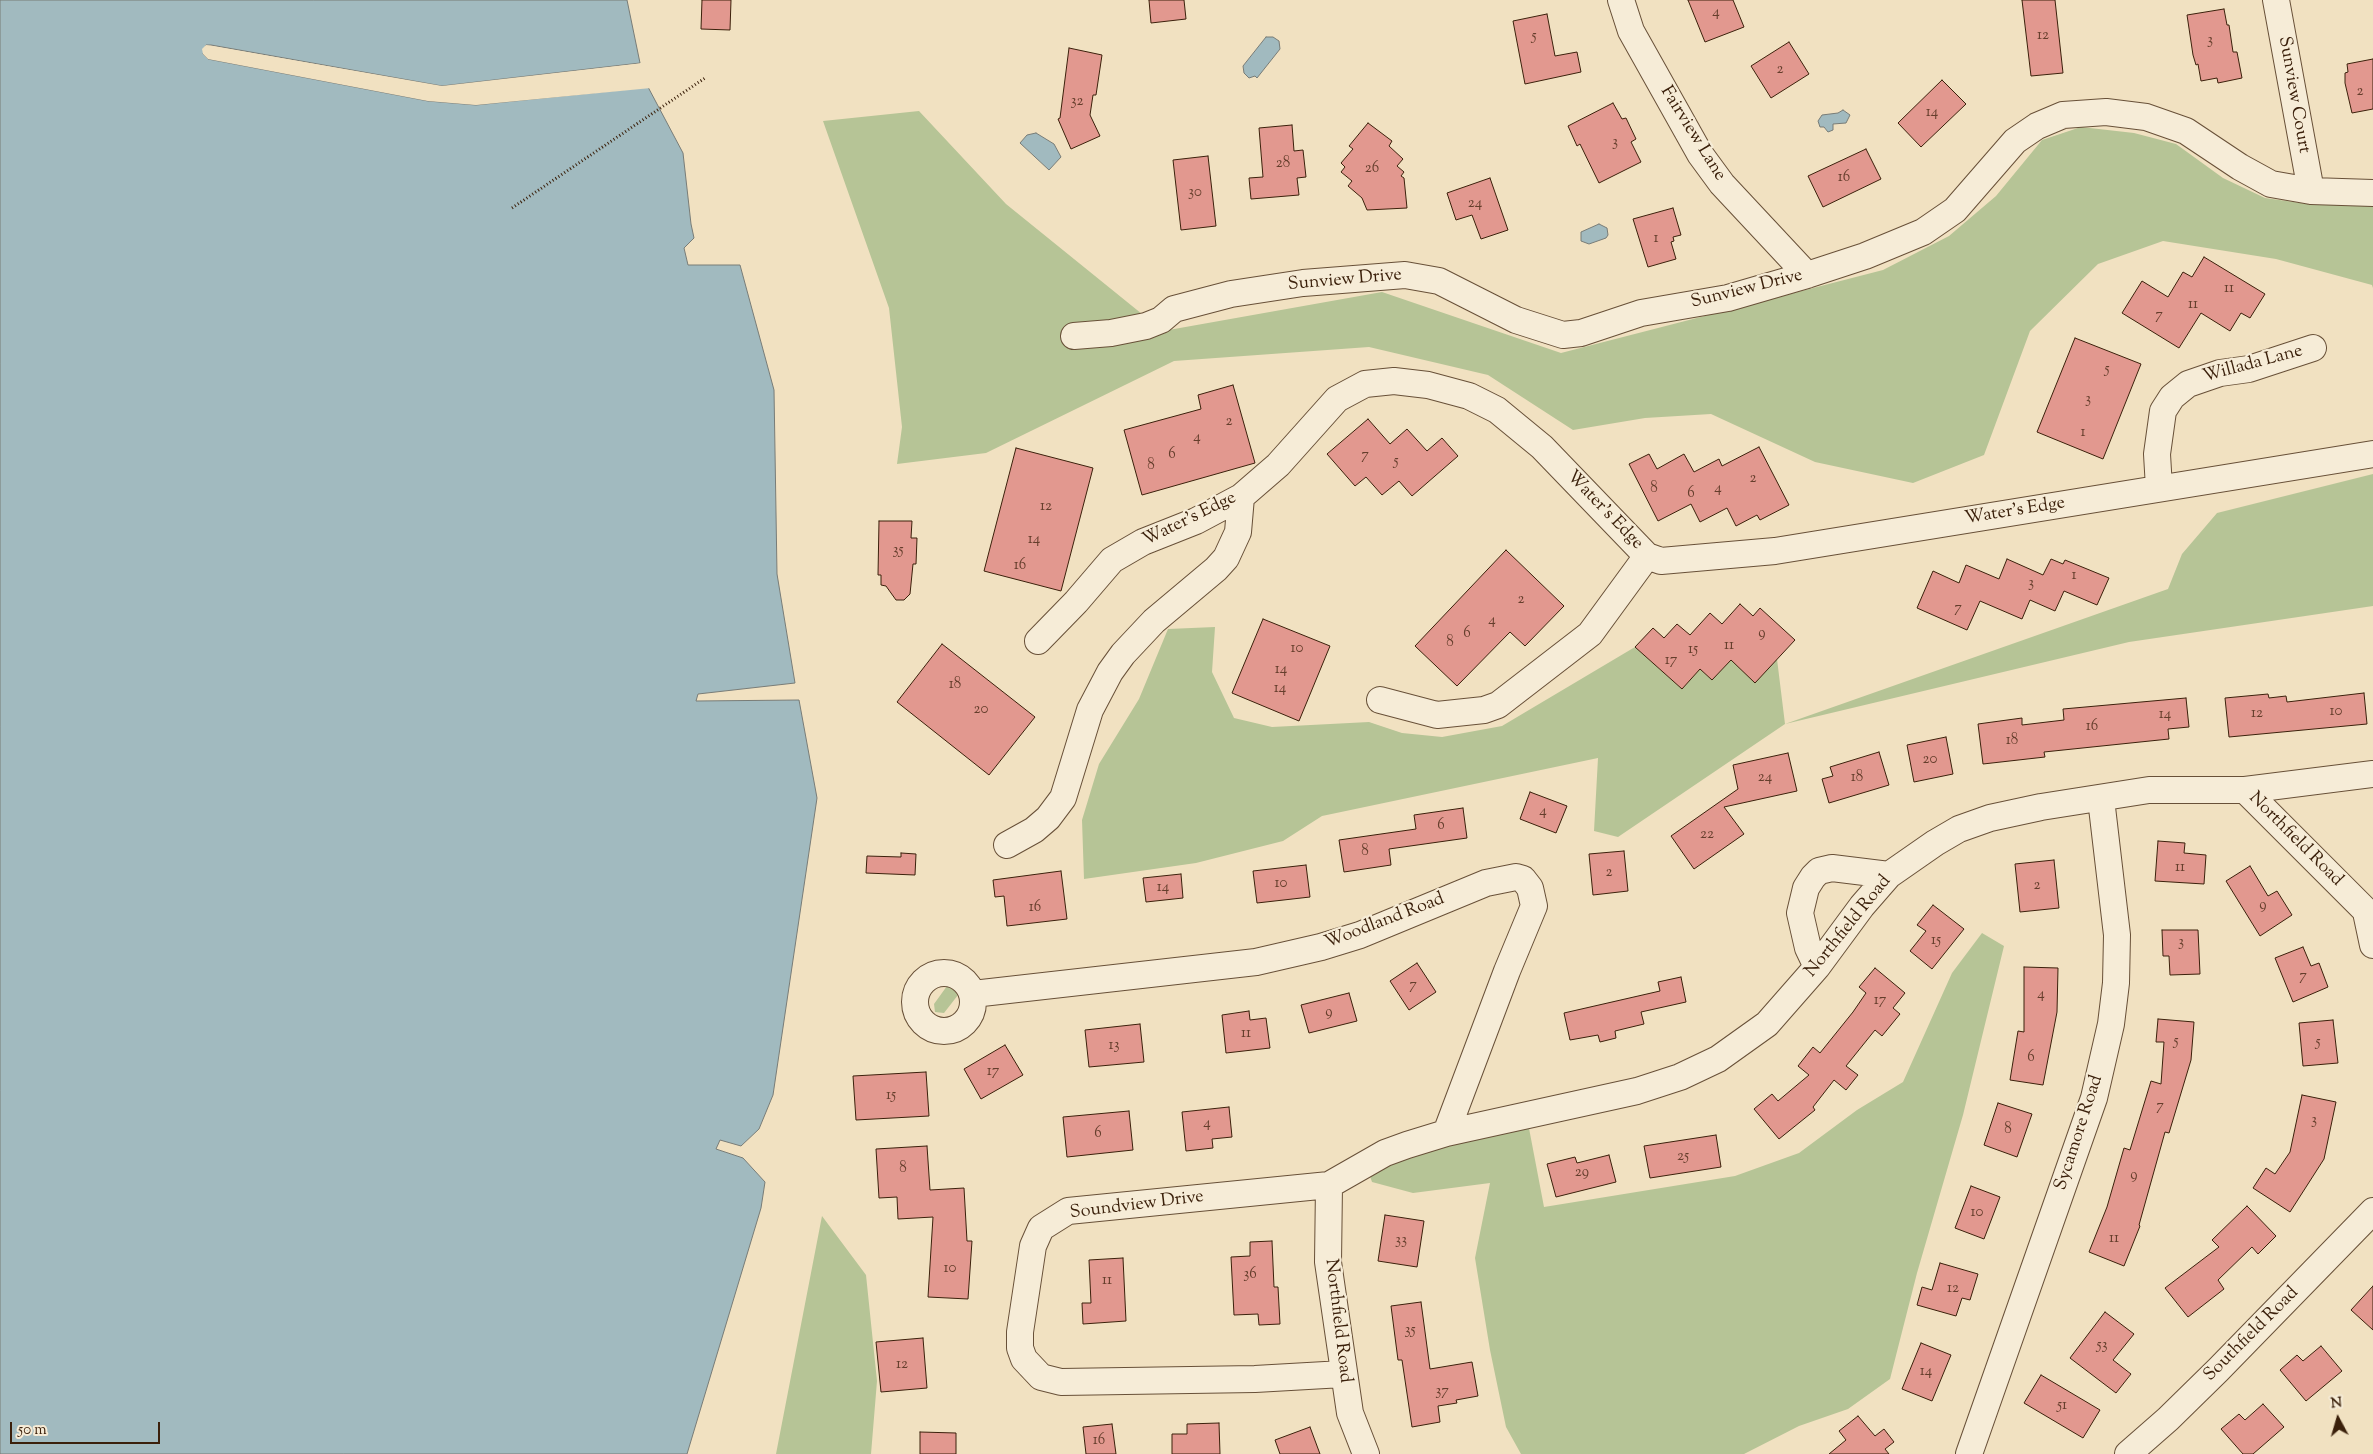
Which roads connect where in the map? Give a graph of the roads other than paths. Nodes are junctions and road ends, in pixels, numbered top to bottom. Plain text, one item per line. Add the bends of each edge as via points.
1 (1621, 0) edge
2 (2276, 0) edge
3 (2311, 191) junction
4 (2373, 193) edge
5 (1807, 274) junction
6 (1074, 336) dead end
7 (2313, 348) dead end
8 (2373, 454) edge
9 (2159, 488) junction
10 (1241, 497) junction
11 (1647, 556) junction
12 (1038, 641) dead end
13 (1380, 700) dead end
14 (2373, 774) edge
15 (2245, 790) junction
16 (2101, 799) junction
17 (1007, 845) dead end
18 (1889, 875) junction
19 (2369, 915) edge
20 (2373, 945) edge
21 (1817, 967) junction
22 (973, 994) dead end
23 (1446, 1133) junction
24 (1329, 1185) junction
25 (2373, 1211) edge
26 (1343, 1374) junction
27 (1366, 1454) edge
28 (1969, 1454) edge
29 (2128, 1454) edge

1 - 5 street, Fairview Lane via 1631,31 1700,154 1722,184
2 - 3 street, Sunview Court
3 - 4 street, Sunview Drive
3 - 5 street, Sunview Drive via 2271,184 2186,130 2146,117 2106,112 2063,115 2037,126 2015,141 1955,210 1923,232 1865,256
5 - 6 street, Sunview Drive via 1728,298 1641,313 1581,333 1563,335 1516,320 1438,281 1405,275 1303,283 1231,294 1174,309 1146,326
7 - 9 street, Willada Lane via 2188,384 2172,397 2163,411 2157,454
8 - 9 street, Water's Edge
9 - 11 street, Water's Edge via 1775,552 1677,561 1661,561
10 - 11 street, Water's Edge via 1278,465 1337,399 1365,384 1394,381 1428,385 1469,396 1497,410 1542,447
10 - 12 street, Water's Edge via 1196,521 1143,542 1112,560
10 - 17 street via 1238,532 1226,558 1154,621 1110,672 1090,710 1063,798 1034,830
11 - 13 street via 1590,634 1498,705 1484,710 1436,715
14 - 15 street
15 - 16 street, Northfield Road via 2149,790
15 - 19 street, Northfield Road
16 - 18 street, Northfield Road via 2041,808 1959,829
16 - 28 street, Sycamore Road via 2117,935 2111,1024 2094,1098
18 - 21 street, Northfield Road
18 - 21 street via 1832,868 1819,871 1812,877 1800,913 1808,948
19 - 20 street
21 - 23 street, Northfield Road via 1767,1024 1718,1059 1680,1077 1637,1091
22 - 23 street, Woodland Road via 1256,962 1360,935 1486,883 1516,877 1523,879 1530,888 1534,906
23 - 24 street, Soundview Drive via 1385,1153
24 - 26 street, Northfield Road via 1328,1262
24 - 26 street, Soundview Drive via 1068,1211 1041,1228 1033,1246 1020,1348 1035,1373 1061,1382
25 - 29 street, Southfield Road via 2212,1376
26 - 27 street, Northfield Road via 1350,1413

